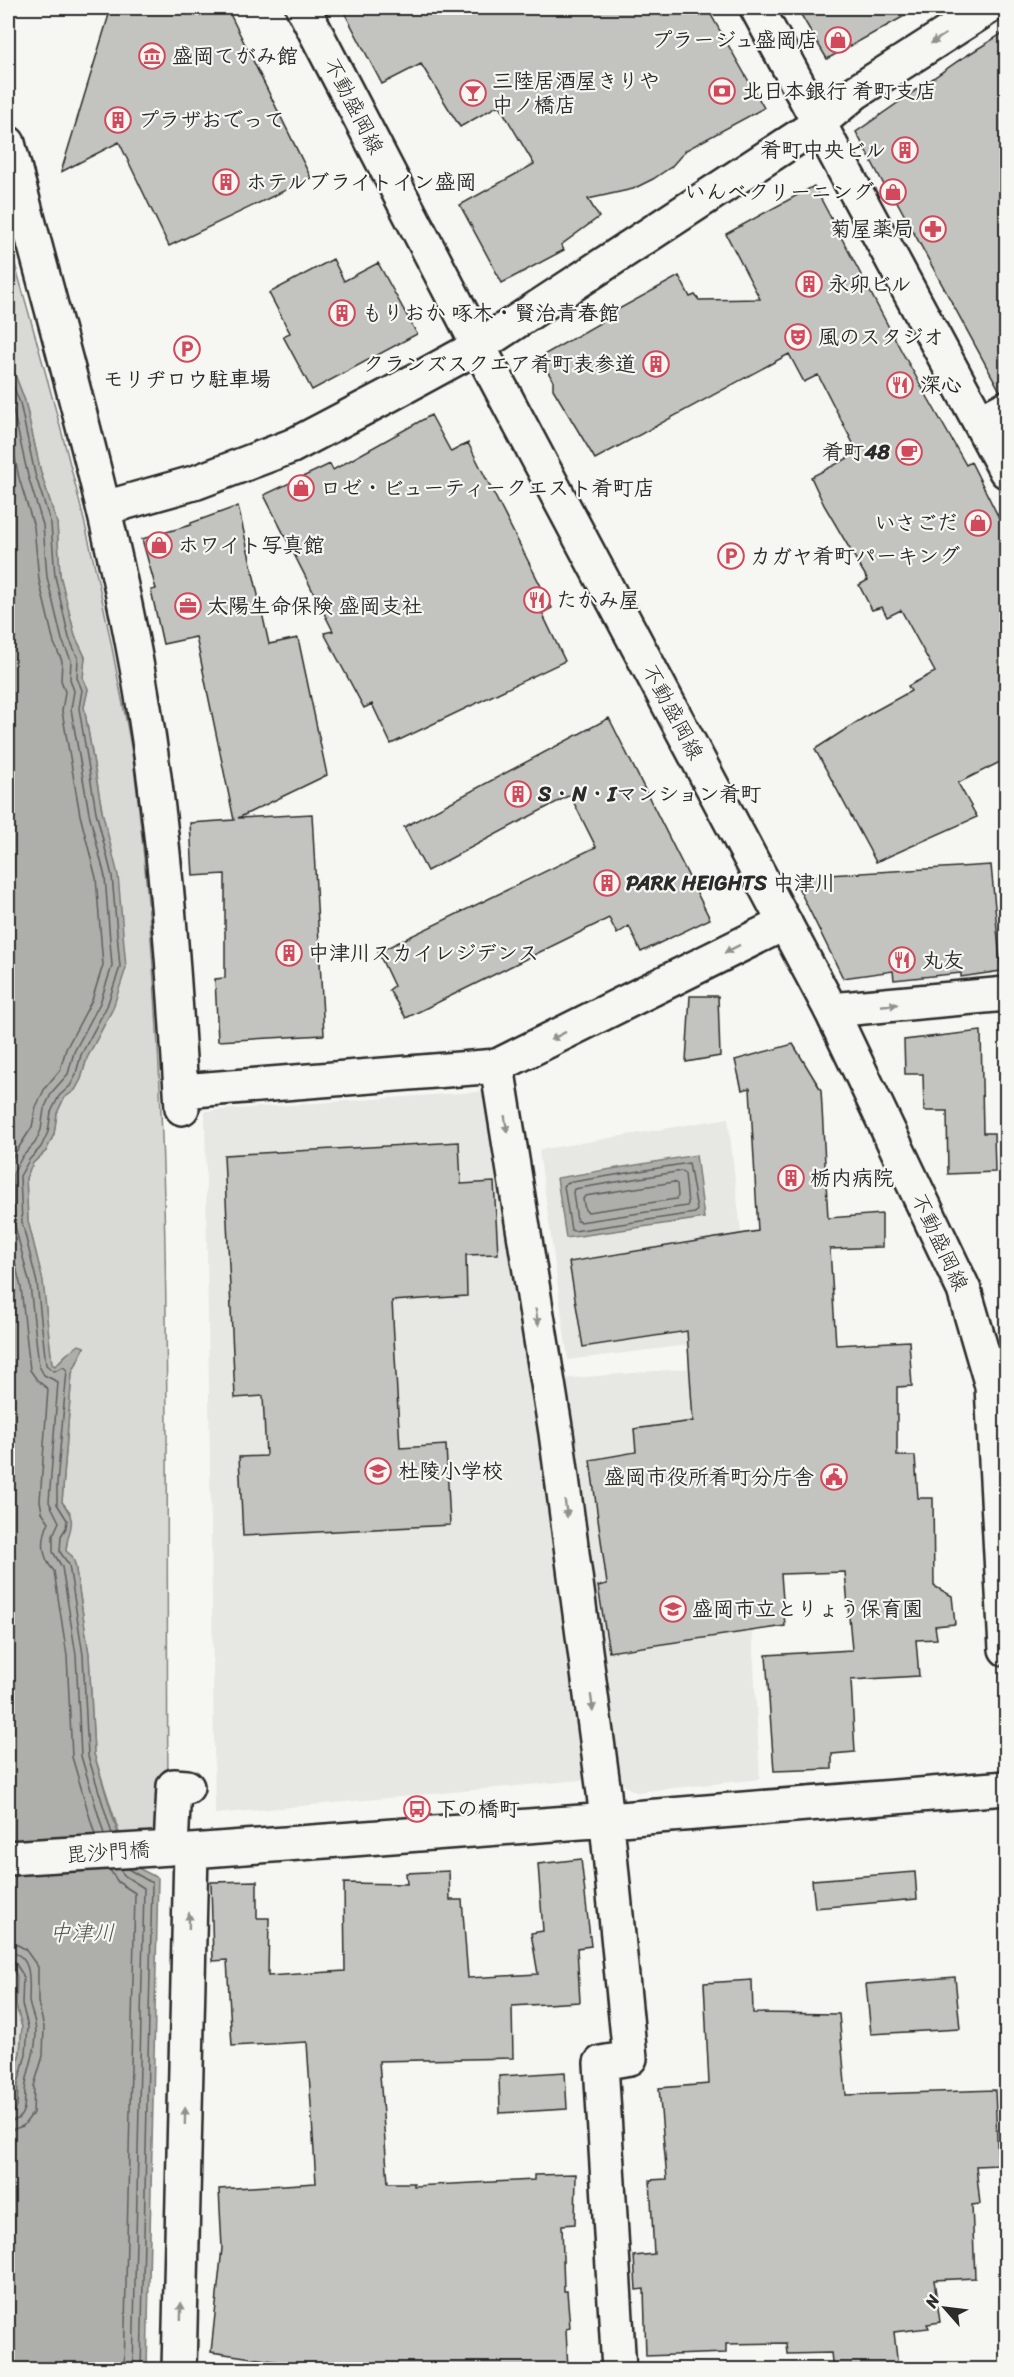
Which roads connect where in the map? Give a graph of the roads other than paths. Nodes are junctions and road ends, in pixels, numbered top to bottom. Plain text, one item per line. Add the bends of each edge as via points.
1 (303, 8) edge
2 (757, 8) edge
3 (987, 8) edge
4 (818, 124) junction
5 (8, 143) edge
6 (479, 346) junction
7 (993, 415) edge
8 (1006, 471) edge
9 (105, 508) junction
10 (785, 922) junction
11 (1006, 994) edge
12 (831, 1010) junction
13 (497, 1066) junction
14 (999, 1385) edge
15 (1006, 1649) edge
16 (186, 1787) dead end
17 (1006, 1788) edge
18 (608, 1820) junction
19 (8, 1858) edge
20 (179, 2370) edge
21 (619, 2370) edge

1 - 6 street, 不動盛岡線
2 - 4 street
3 -> 4 street via 856,92
4 - 6 street
4 - 7 street
5 - 9 street
6 - 9 street via 292,446 197,482
6 - 10 street, 不動盛岡線
7 - 8 street
9 - 13 street via 155,781 171,925 182,1099
10 - 12 street, 不動盛岡線
10 -> 13 street
12 -> 11 street
12 - 14 street, 不動盛岡線 via 964,1290
13 -> 18 street via 556,1433
14 - 15 street, 不動盛岡線
16 - 19 street, 毘沙門橋 via 174,1786 171,1848
17 - 18 street
20 -> 18 street via 191,1851
18 - 21 street via 630,2058 601,2063

